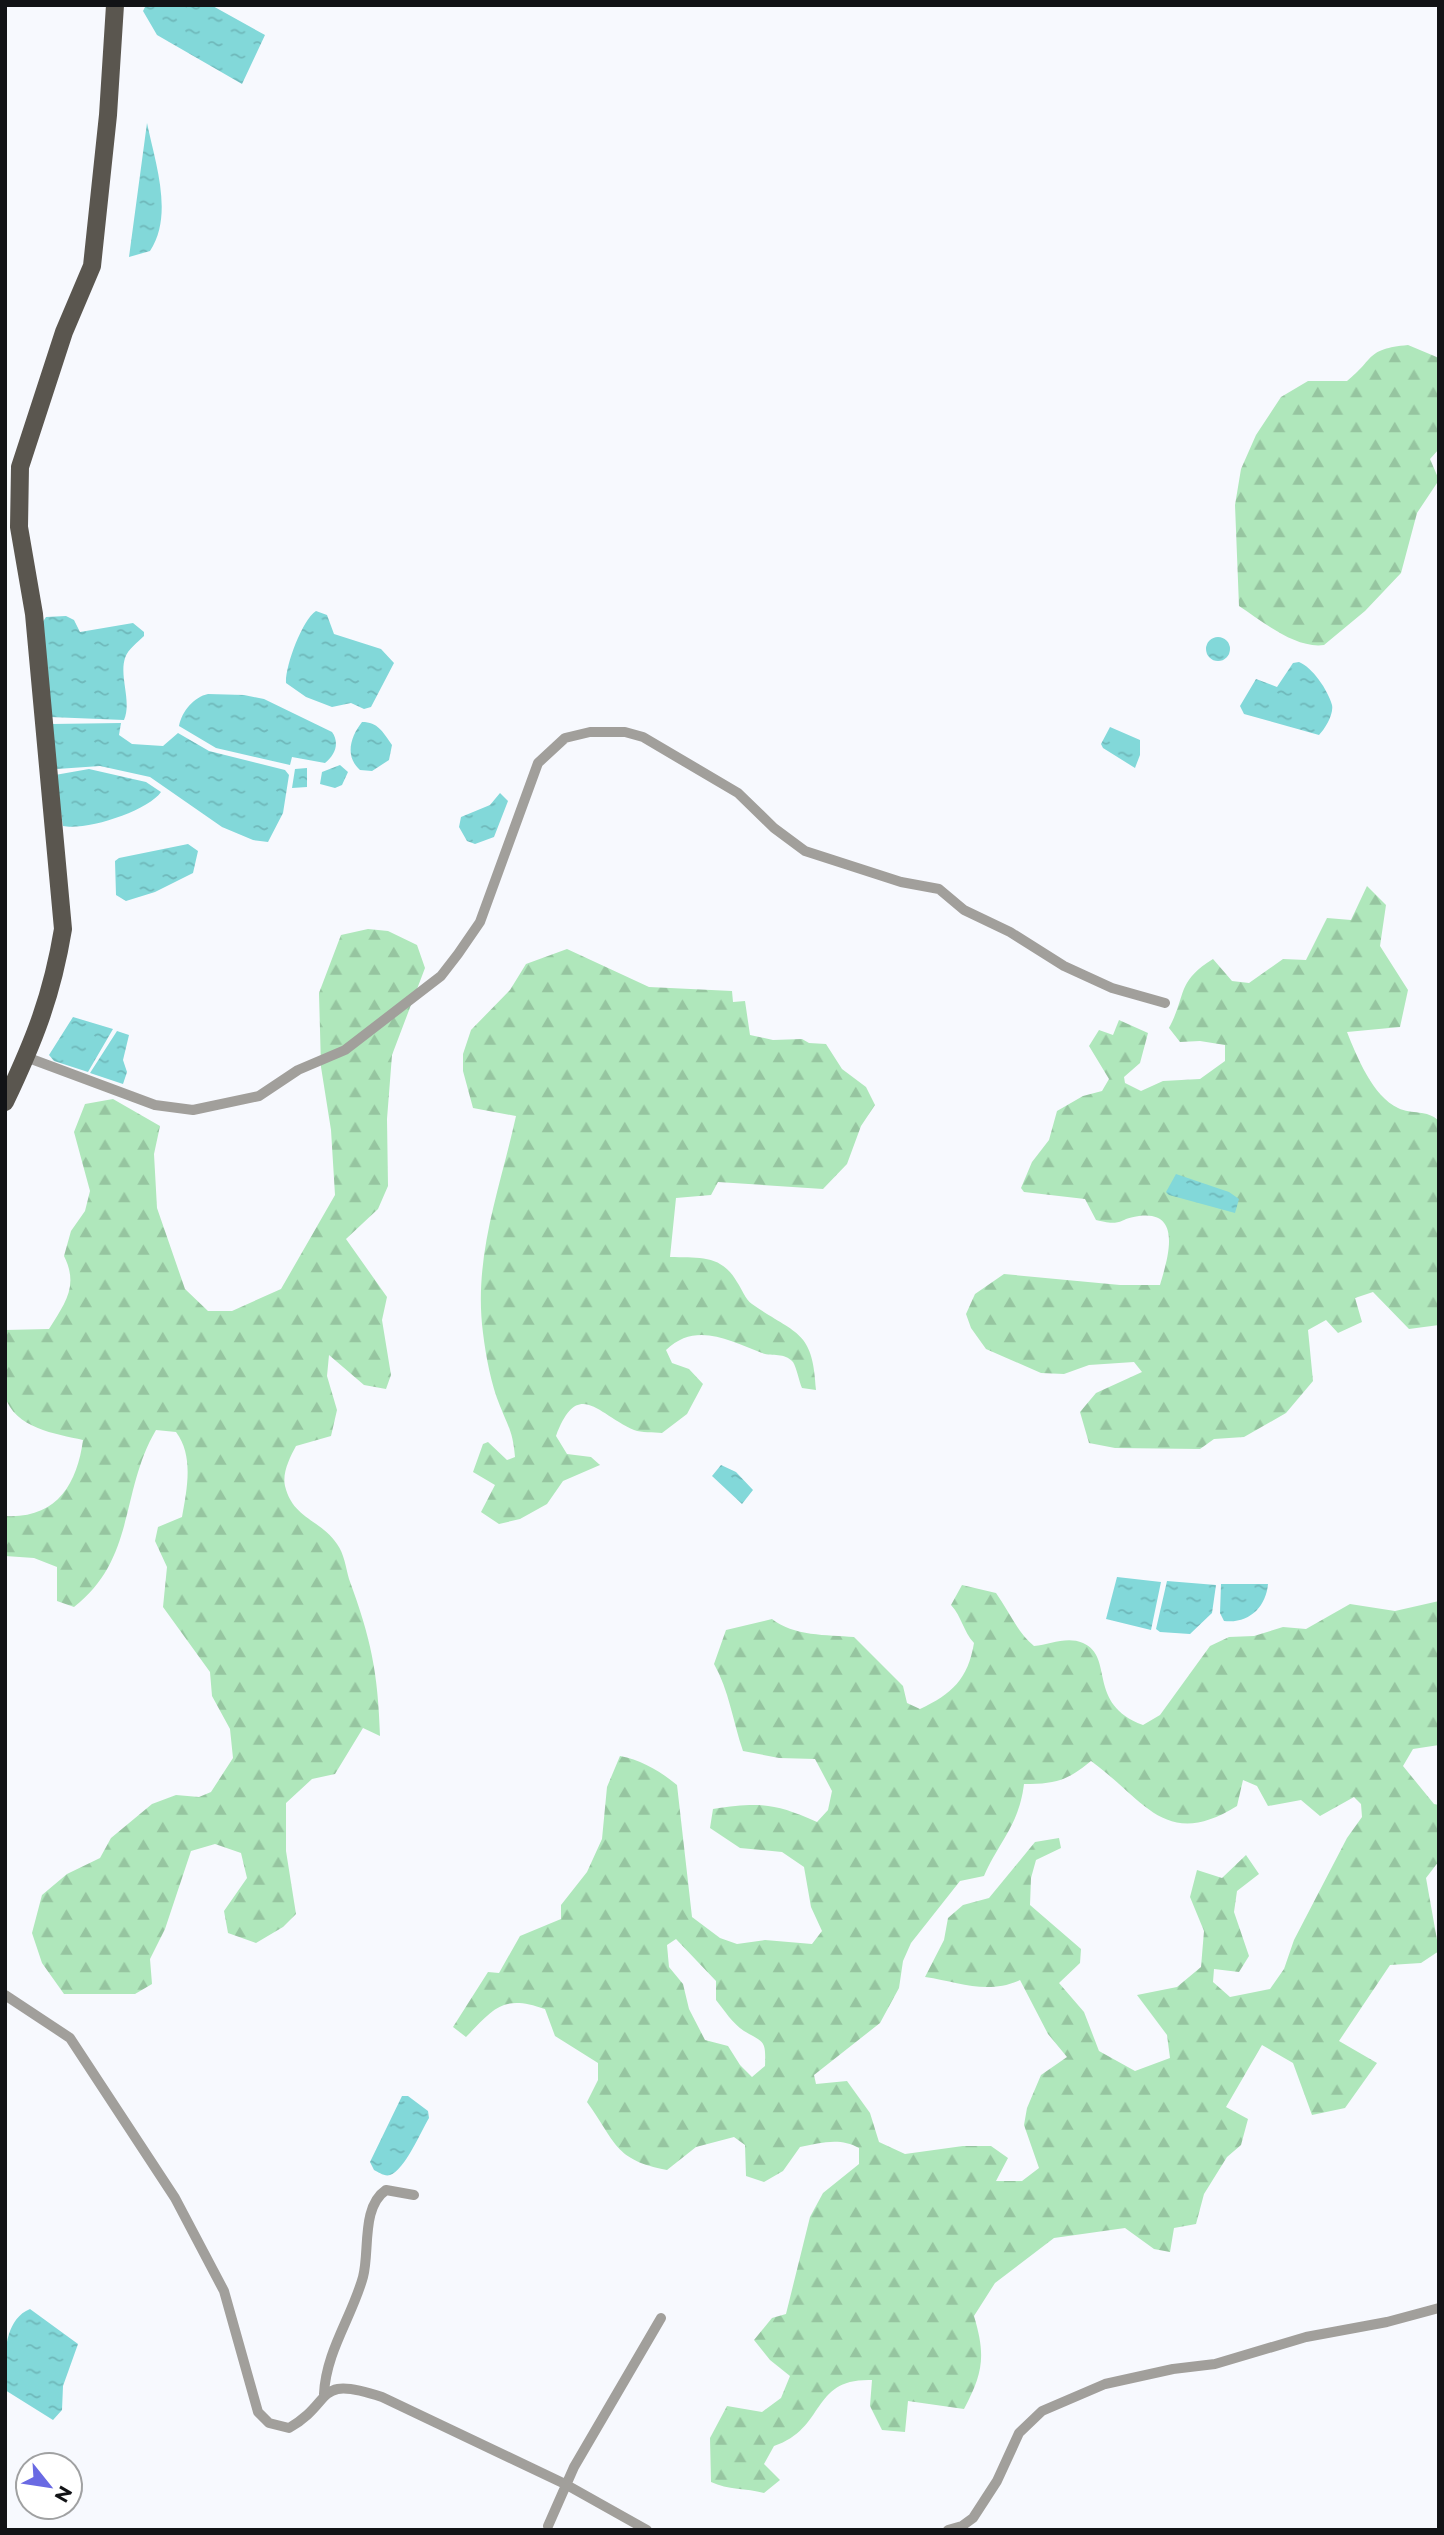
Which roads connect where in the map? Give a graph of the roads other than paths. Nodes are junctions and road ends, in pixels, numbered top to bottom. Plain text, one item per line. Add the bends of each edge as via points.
1 (115, 5) edge
2 (1165, 1003) dead end
3 (26, 1057) junction
4 (5, 1102) edge
5 (5, 1995) edge
6 (414, 2195) dead end
7 (1439, 2308) edge
8 (661, 2318) dead end
9 (324, 2394) junction
10 (565, 2484) junction
11 (548, 2526) dead end
12 (647, 2530) edge
13 (949, 2530) edge

1 - 3 main road via 92,266 51,367 20,467 19,527 34,614 63,929 56,976
2 - 3 street via 1112,988 1064,967 1010,932 964,910 939,889 901,882 804,851 738,793 643,737 590,732 565,737 538,762 480,922 466,944 441,976 345,1049 298,1070 259,1096 192,1110 155,1105
3 - 4 main road
5 - 9 street via 70,2038 175,2198 224,2291 258,2412 269,2423 289,2428
6 - 9 street via 386,2190 372,2209 364,2275 325,2375
7 - 13 street via 1306,2336 1216,2364 1105,2384 1042,2410 1014,2441 979,2511 967,2524
8 - 10 street
9 - 10 street via 355,2388 382,2397
10 - 11 street
10 - 12 street

